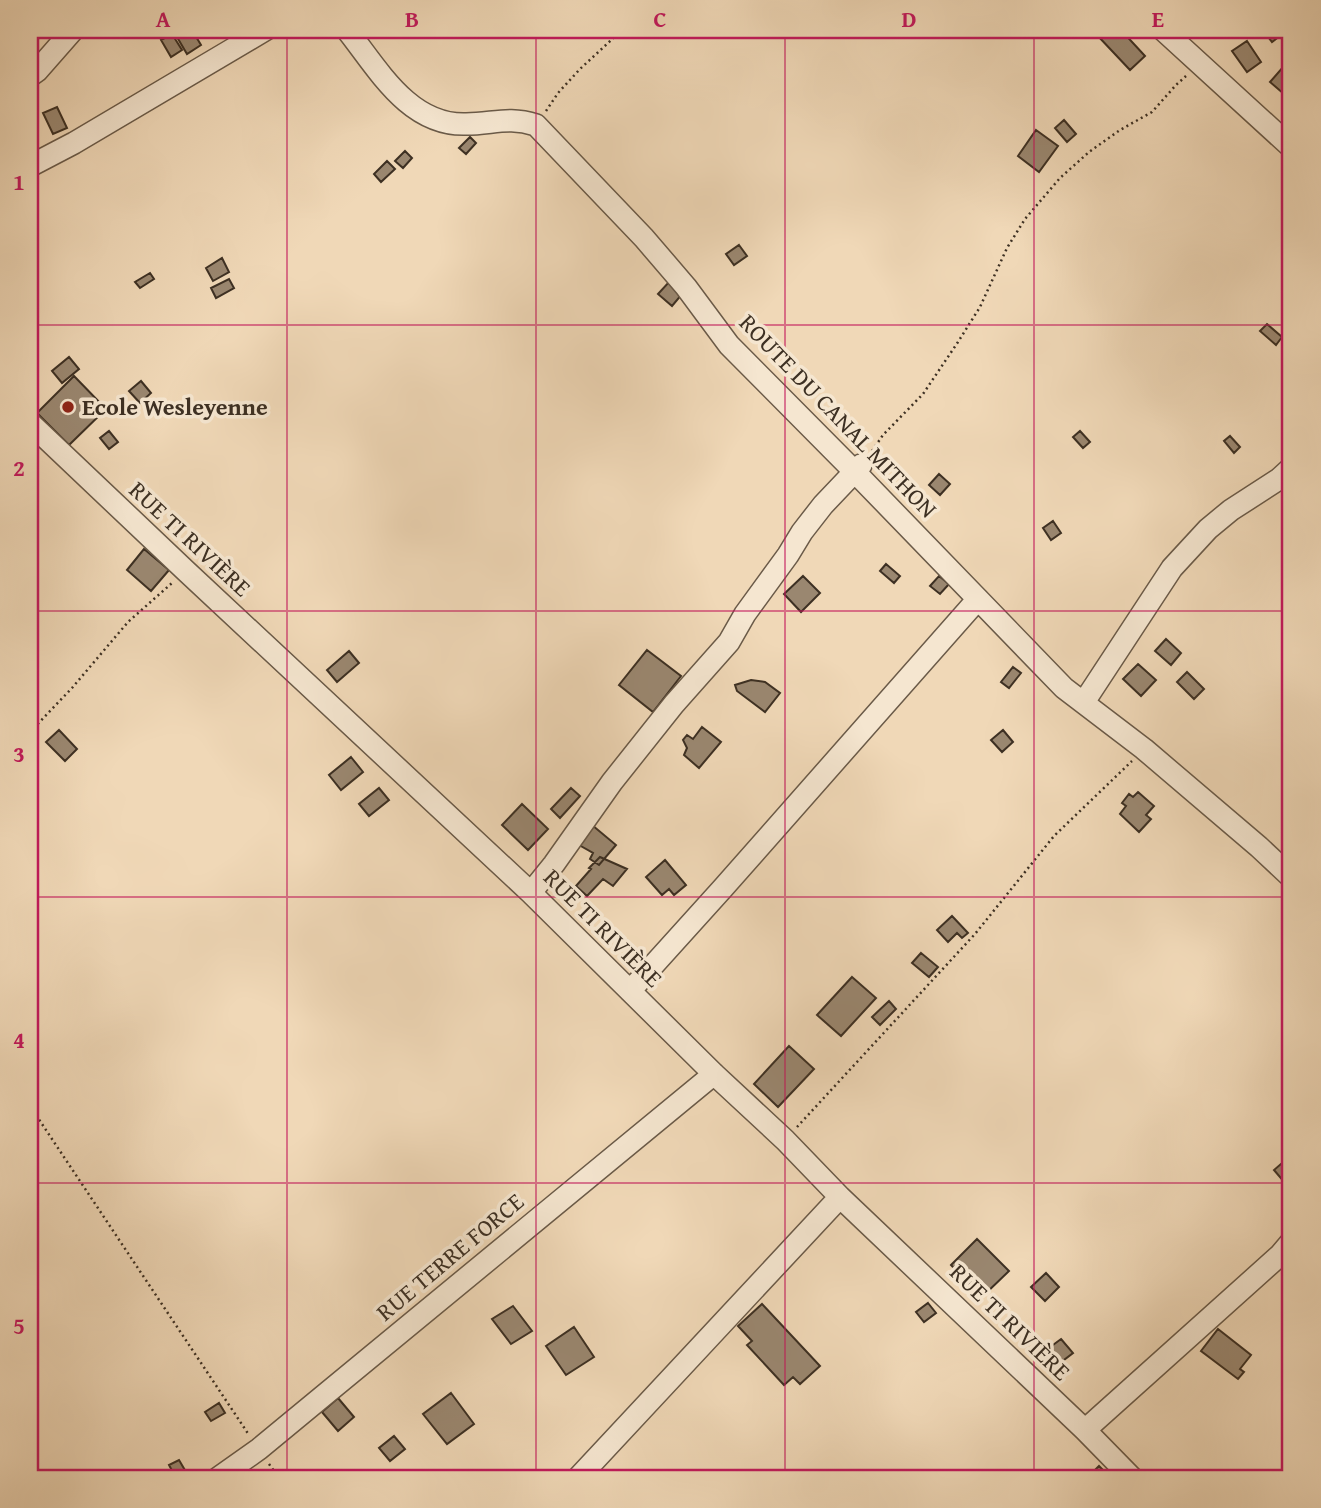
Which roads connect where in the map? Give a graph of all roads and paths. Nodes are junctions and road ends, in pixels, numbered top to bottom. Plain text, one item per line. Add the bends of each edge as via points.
1 (73, 30) edge
2 (265, 30) edge
3 (347, 30) edge
4 (622, 30) edge
5 (1163, 30) edge
6 (1200, 65) junction
7 (30, 76) edge
8 (536, 125) junction
9 (1291, 147) edge
10 (30, 166) edge
11 (30, 423) edge
12 (1291, 468) edge
13 (858, 469) junction
14 (186, 571) junction
15 (978, 599) junction
16 (1084, 702) junction
17 (30, 732) edge
18 (1144, 749) junction
19 (1291, 877) edge
20 (530, 892) junction
21 (630, 991) junction
22 (714, 1074) junction
23 (30, 1106) edge
24 (785, 1140) junction
25 (840, 1197) junction
26 (1291, 1242) edge
27 (1085, 1430) junction
28 (259, 1449) junction
29 (218, 1478) edge
30 (578, 1478) edge
31 (1132, 1478) edge

1 - 7 street
2 - 10 street
3 - 8 street via 400,97 426,115 464,124 522,120
4 - 8 path via 558,93
5 - 6 street
6 - 9 street
6 - 13 path via 1152,113 1089,152 1025,219 958,342 923,394
8 - 13 street, ROUTE DU CANAL MITHON via 644,238 729,345
11 - 14 street, RUE TI RIVIÈRE
12 - 16 street via 1208,529 1172,568
13 - 15 street, ROUTE DU CANAL MITHON
13 - 20 street via 823,505 729,642 674,704
14 - 17 path via 128,622
14 - 20 street, RUE TI RIVIÈRE
15 - 16 street, ROUTE DU CANAL MITHON via 1064,688
15 - 21 street
16 - 18 street, ROUTE DU CANAL MITHON
18 - 19 street, ROUTE DU CANAL MITHON
18 - 24 path via 1054,836 975,934
20 - 21 street, RUE TI RIVIÈRE
21 - 22 street, RUE TI RIVIÈRE
22 - 24 street, RUE TI RIVIÈRE
22 - 28 street, RUE TERRE FORCE
23 - 28 path
24 - 25 street, RUE TI RIVIÈRE
25 - 27 street, RUE TI RIVIÈRE
25 - 30 street
26 - 27 street
27 - 31 street, RUE TI RIVIÈRE
28 - 29 street, RUE TERRE FORCE

